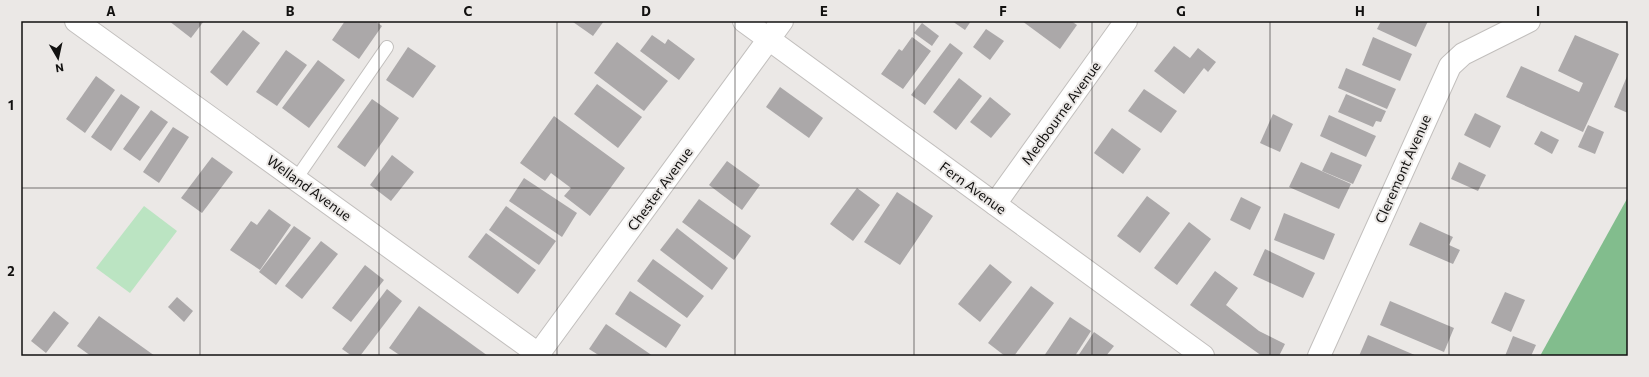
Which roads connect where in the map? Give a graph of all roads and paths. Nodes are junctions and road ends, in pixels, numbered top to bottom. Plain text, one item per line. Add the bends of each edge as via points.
1 (76, 21) edge
2 (744, 21) edge
3 (782, 21) edge
4 (1126, 21) edge
5 (1529, 21) edge
6 (769, 39) junction
7 (387, 47) dead end
8 (296, 179) junction
9 (995, 204) junction
10 (539, 355) edge
11 (1203, 356) edge
12 (1319, 356) edge

1 - 8 street, Welland Avenue
2 - 6 street, Fern Avenue
3 - 6 street, Chester Avenue
4 - 9 street, Medbourne Avenue
5 - 12 street, Cleremont Avenue via 1463,54 1450,66
6 - 9 street, Fern Avenue
6 - 10 street, Chester Avenue
7 - 8 lane
8 - 10 street, Welland Avenue
9 - 11 street, Fern Avenue

